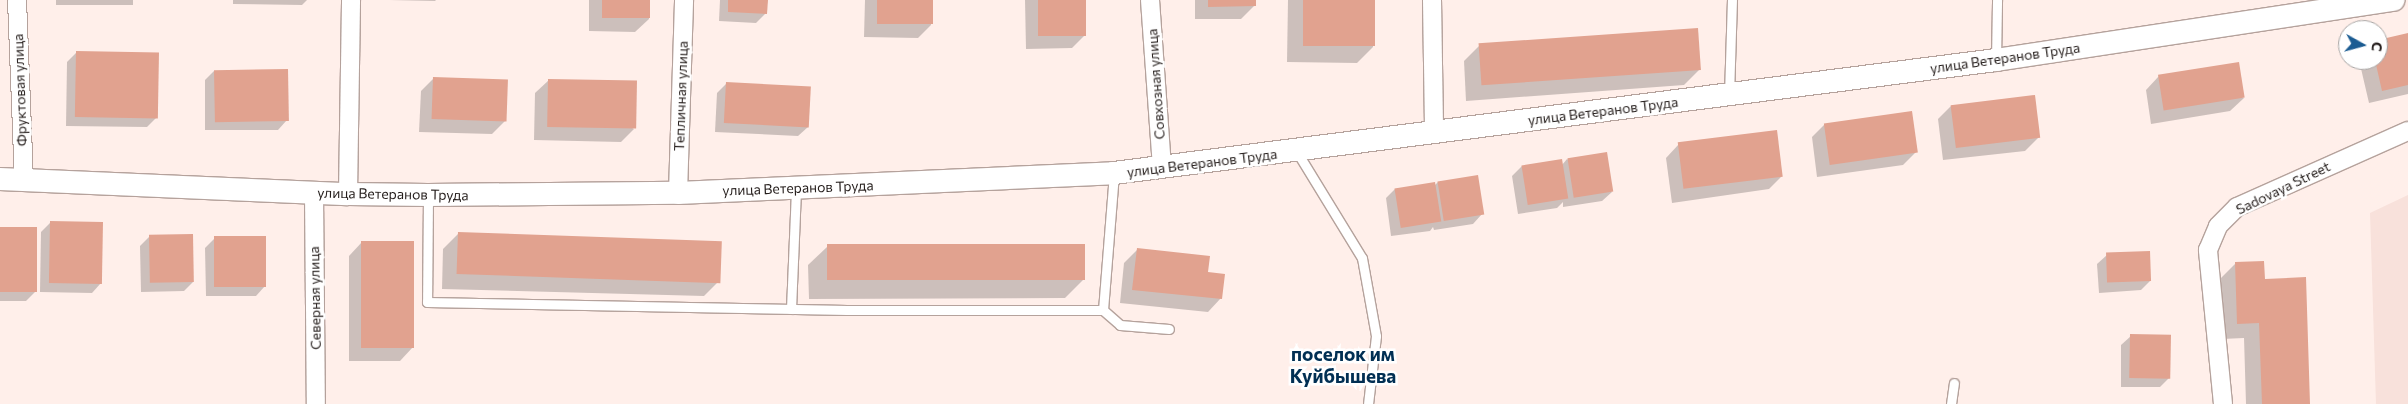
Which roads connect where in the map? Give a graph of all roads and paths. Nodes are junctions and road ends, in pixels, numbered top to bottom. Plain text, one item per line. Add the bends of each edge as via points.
1 (17, 0) edge
2 (351, 0) edge
3 (684, 0) edge
4 (1150, 0) edge
5 (1432, 0) edge
6 (1732, 0) edge
7 (1997, 0) edge
8 (2394, 0) edge
9 (1996, 60) junction
10 (1729, 95) junction
11 (2408, 131) edge
12 (1434, 134) junction
13 (1297, 151) junction
14 (1162, 169) junction
15 (1114, 173) junction
16 (0, 179) edge
17 (24, 180) junction
18 (796, 188) junction
19 (314, 193) junction
20 (678, 193) junction
21 (348, 194) junction
22 (428, 195) junction
23 (791, 309) junction
24 (1103, 310) junction
25 (1169, 329) dead end
26 (1954, 384) dead end
27 (316, 404) edge
28 (1368, 404) edge
29 (1951, 404) edge
30 (2223, 404) edge

1 - 17 street, Фруктовая улица
2 - 21 street
3 - 20 street, Тепличная улица
4 - 14 street, Совхозная улица
5 - 12 street
6 - 10 lane
7 - 9 lane
8 - 9 street, улица Ветеранов Труда
9 - 10 street, улица Ветеранов Труда
10 - 12 street, улица Ветеранов Труда
11 - 30 street, Sadovaya Street via 2237,207 2218,226 2208,250
12 - 13 street, улица Ветеранов Труда
13 - 14 street, улица Ветеранов Труда
13 - 28 lane via 1362,258 1376,336
14 - 15 street, улица Ветеранов Труда
15 - 18 street, улица Ветеранов Труда
15 - 24 lane
16 - 17 street, улица Ветеранов Труда
17 - 19 street, улица Ветеранов Труда
18 - 20 street, улица Ветеранов Труда
18 - 23 lane
19 - 21 street, улица Ветеранов Труда
19 - 27 street, Северная улица
20 - 22 street, улица Ветеранов Труда
21 - 22 street, улица Ветеранов Труда
22 - 23 lane via 427,302
23 - 24 lane
24 - 25 lane via 1120,325
26 - 29 lane

